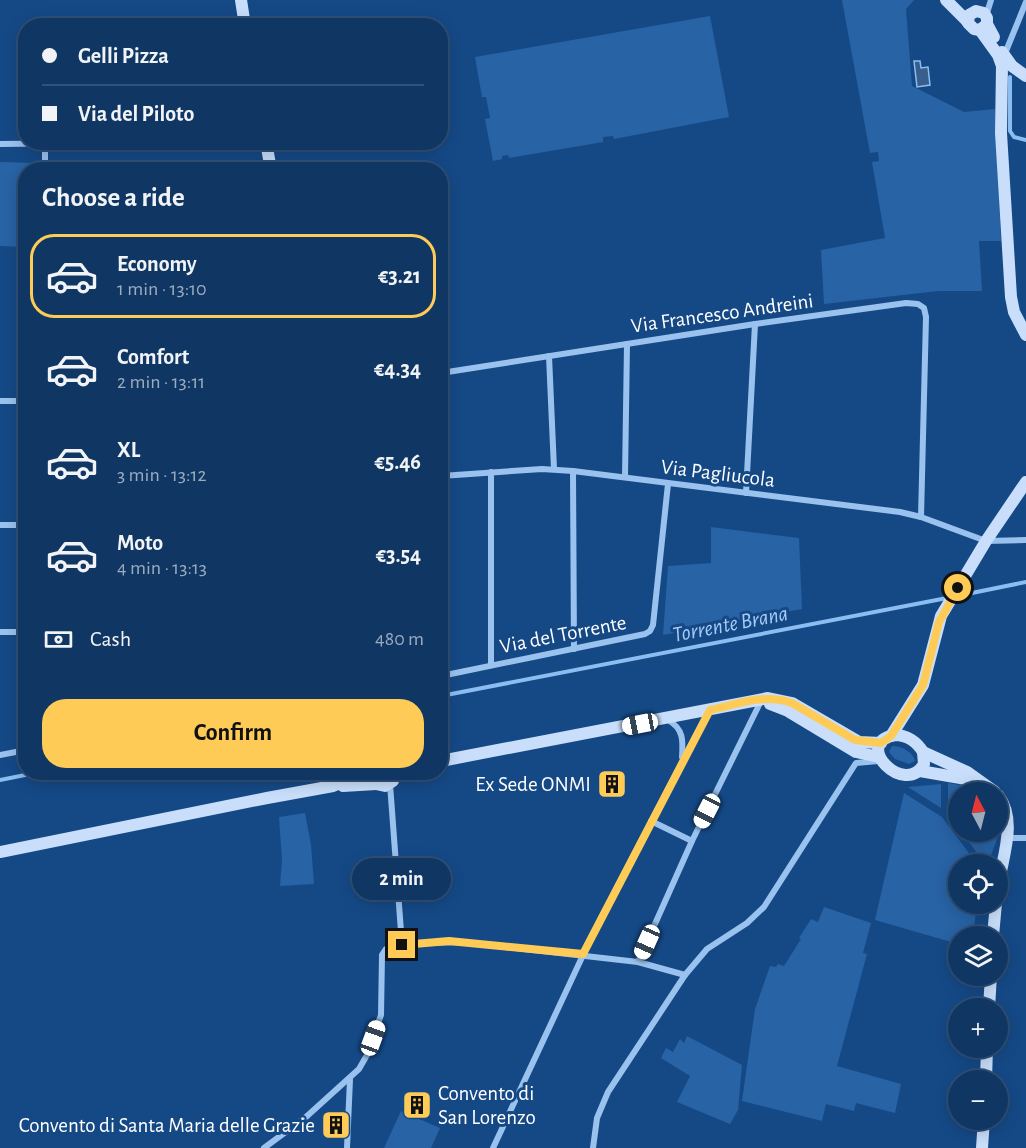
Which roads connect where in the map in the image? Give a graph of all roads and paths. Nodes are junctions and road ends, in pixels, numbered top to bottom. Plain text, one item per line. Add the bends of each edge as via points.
1 (241, 0) edge
2 (946, 0) edge
3 (1026, 2) edge
4 (986, 15) edge
5 (966, 17) junction
6 (244, 18) edge
7 (1003, 59) junction
8 (1026, 76) edge
9 (0, 144) edge
10 (18, 144) edge
11 (755, 324) junction
12 (1026, 335) edge
13 (627, 344) junction
14 (549, 356) junction
15 (448, 373) edge
16 (0, 401) edge
17 (18, 401) edge
18 (554, 469) junction
19 (573, 471) junction
20 (491, 472) junction
21 (448, 475) edge
22 (625, 477) junction
23 (1026, 482) edge
24 (668, 484) junction
25 (746, 494) junction
26 (921, 517) junction
27 (0, 525) edge
28 (18, 525) edge
29 (1026, 540) edge
30 (986, 541) junction
31 (0, 632) edge
32 (18, 632) edge
33 (574, 649) junction
34 (491, 665) junction
35 (448, 674) edge
36 (914, 699) junction
37 (761, 701) junction
38 (710, 710) junction
39 (667, 719) junction
40 (904, 736) junction
41 (886, 739) junction
42 (18, 752) edge
43 (923, 752) junction
44 (0, 755) edge
45 (471, 756) junction
46 (448, 759) edge
47 (880, 759) junction
48 (682, 761) junction
49 (448, 765) edge
50 (920, 771) junction
51 (356, 780) edge
52 (375, 780) edge
53 (390, 780) edge
54 (393, 780) edge
55 (982, 782) joint
56 (1008, 820) edge
57 (651, 821) junction
58 (1012, 838) junction
59 (1026, 838) edge
60 (693, 841) junction
61 (0, 852) edge
62 (1008, 854) edge
63 (402, 945) junction
64 (583, 954) junction
65 (638, 962) junction
66 (685, 975) junction
67 (350, 1079) junction
68 (983, 1130) edge
69 (264, 1148) edge
70 (347, 1148) edge
71 (493, 1148) edge
72 (592, 1148) edge
73 (982, 1148) edge

1 - 6 street
2 - 5 street
3 - 7 street
4 - 5 street via 976,11
4 - 5 street via 972,28
4 - 7 street
7 - 8 street
7 - 12 street via 1001,133 1011,297
9 - 10 street
11 - 13 street, Via Francesco Andreini
11 - 25 street
11 - 26 street, Via Francesco Andreini via 906,303 922,306 926,312
13 - 14 street, Via Francesco Andreini
13 - 22 street
14 - 15 street, Via Francesco Andreini
14 - 18 street
16 - 17 street
18 - 19 street, Via Pagliucola
18 - 20 street, Via Pagliucola
19 - 22 street, Via Pagliucola
19 - 33 street
20 - 21 street, Via Pagliucola
20 - 34 street
22 - 24 street, Via Pagliucola
23 - 30 street
24 - 25 street, Via Pagliucola
24 - 33 street, Via del Torrente via 652,628 645,634
25 - 26 street, Via Pagliucola
26 - 30 street, Via Pagliucola
27 - 28 street
29 - 30 street
30 - 36 street via 941,616 926,678
31 - 32 street
33 - 34 street, Via del Torrente
34 - 35 street, Via del Torrente
36 - 40 street
36 - 41 street
37 - 38 street
37 - 41 street via 792,703 859,742
37 - 47 street via 783,708 856,752
37 - 60 street
38 - 39 street
38 - 48 street
39 - 45 street
39 - 48 street via 682,734
40 - 41 street
40 - 43 street
41 - 47 street via 878,750
42 - 44 street
43 - 50 street
43 - 55 street
45 - 46 street
45 - 49 street
47 - 50 street via 902,774
47 - 66 street via 856,763 764,907 707,949
48 - 57 street
50 - 55 street
51 - 61 street
52 - 53 street via 382,786
54 - 63 street
56 - 58 street
57 - 60 street
57 - 64 street
58 - 59 street
58 - 62 street
60 - 65 street
63 - 64 street via 449,941
63 - 67 street via 383,951 381,1015 367,1055
64 - 65 street
64 - 71 street
65 - 66 street
66 - 72 street via 608,1092 597,1118
67 - 69 street
67 - 70 street
68 - 73 street

